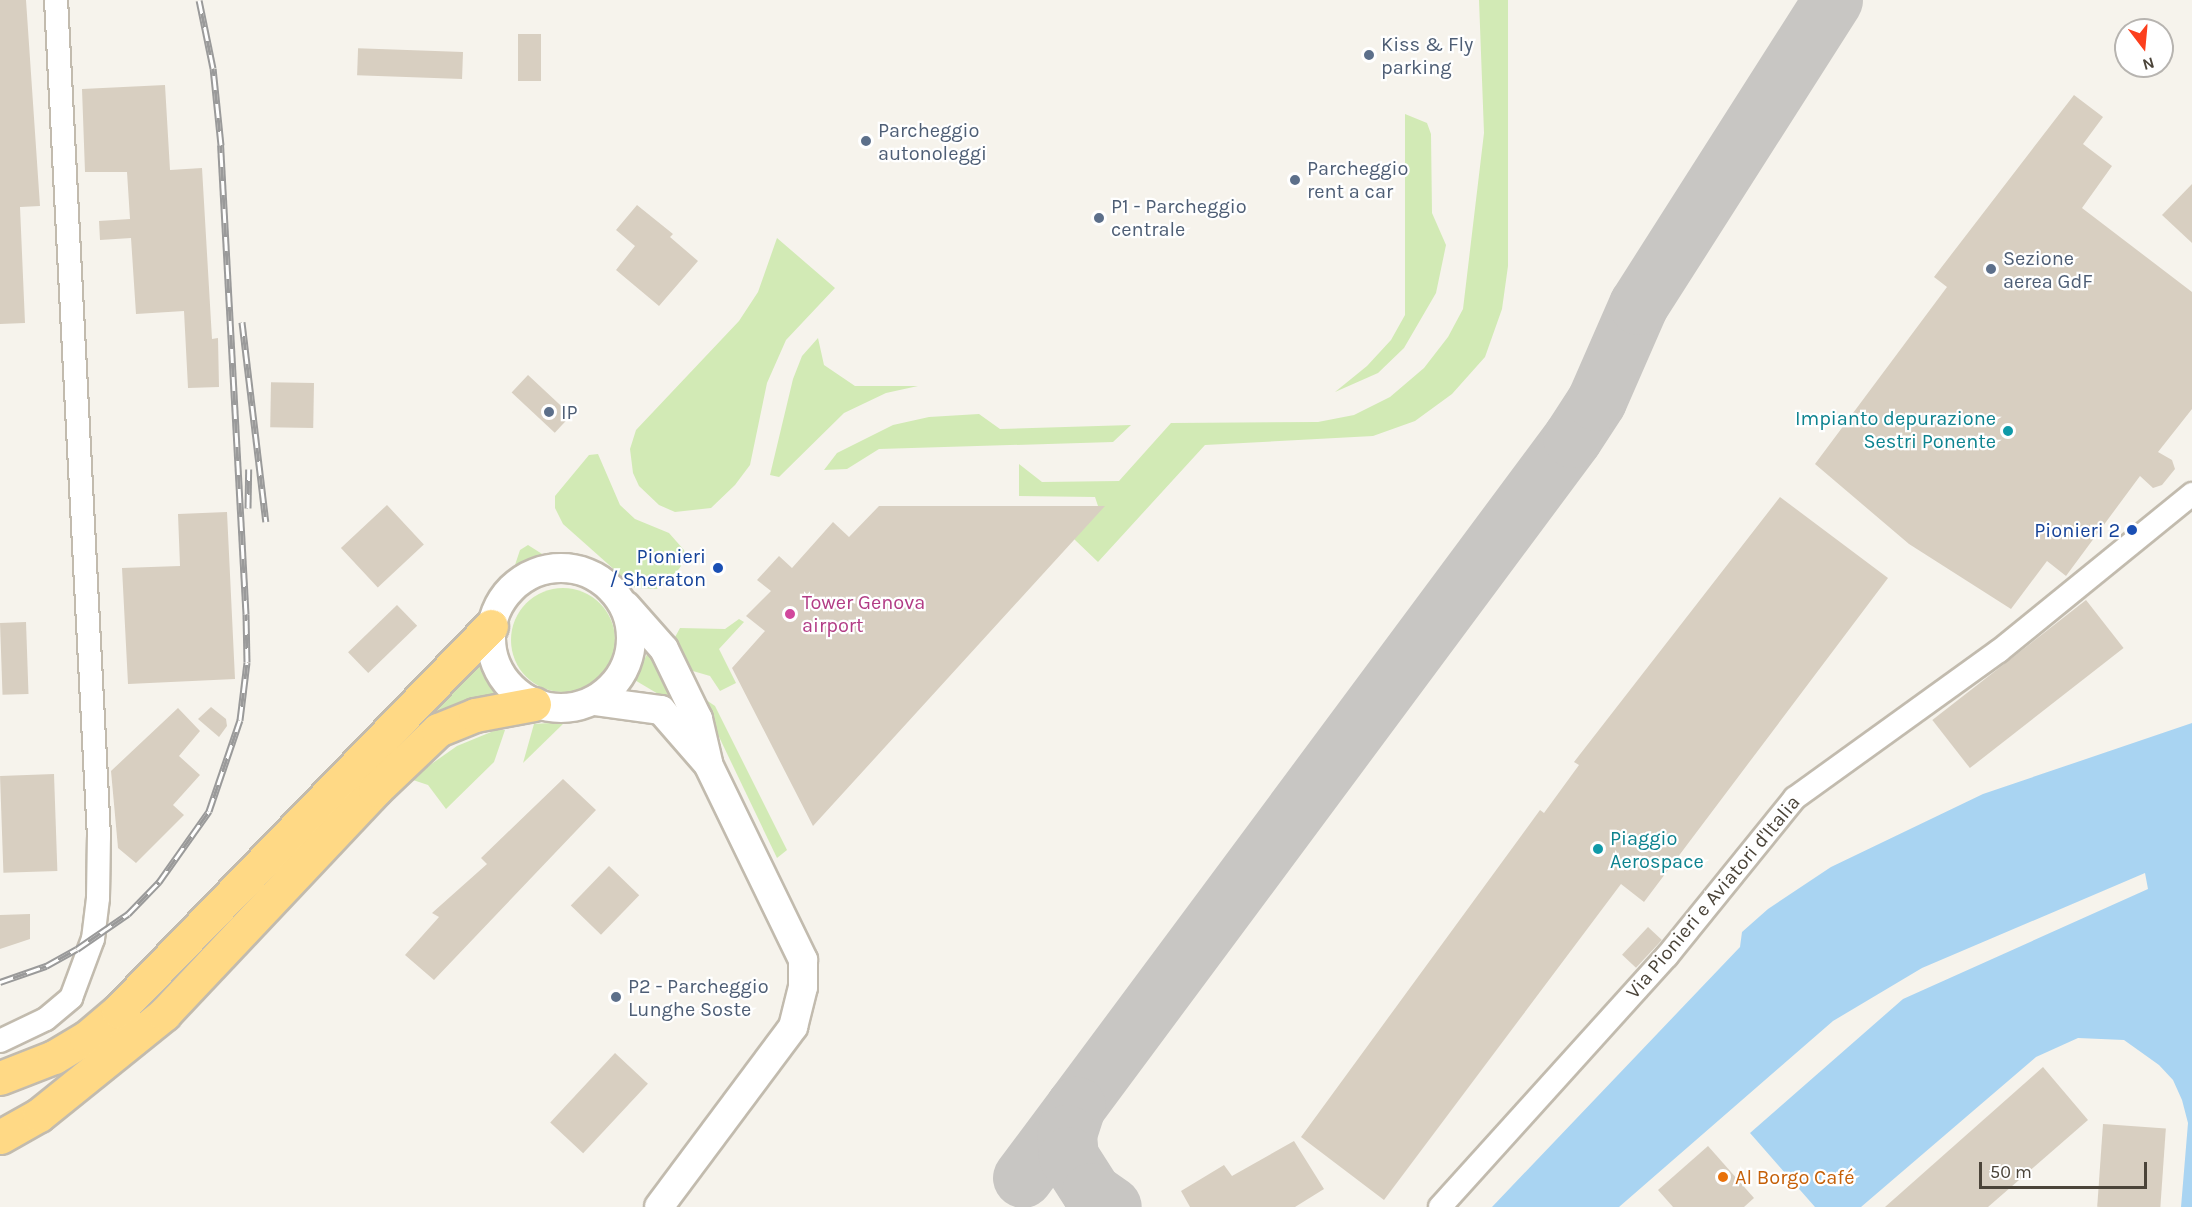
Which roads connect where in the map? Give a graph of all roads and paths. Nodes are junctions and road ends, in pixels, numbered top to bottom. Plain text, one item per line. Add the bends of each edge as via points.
1 (56, 0) edge
2 (2192, 494) edge
3 (615, 593) junction
4 (491, 626) junction
5 (594, 701) junction
6 (534, 704) junction
7 (708, 764) junction
8 (0, 1041) edge
9 (129, 1044) junction
10 (0, 1078) edge
11 (0, 1112) edge
12 (0, 1137) edge
13 (659, 1207) edge
14 (1440, 1207) edge

1 - 8 street via 99,837 98,898 93,939 71,998 46,1019
2 - 14 street, Via Pionieri e Aviatori d'Italia via 2000,651 1795,798 1667,956
3 - 4 street via 598,578 578,570 545,570 515,584 496,610
3 - 5 street via 630,621 630,650 620,676
3 - 7 street via 664,649 698,719
4 - 6 street via 492,653 499,672
4 - 10 highway via 118,1011 86,1038 54,1057
5 - 6 street via 570,708
5 - 7 street via 661,710
6 - 9 highway via 475,715 438,730 375,790 164,1014
7 - 13 street via 792,932 803,960 803,987 793,1027
9 - 11 highway via 76,1079
9 - 12 highway via 39,1115

